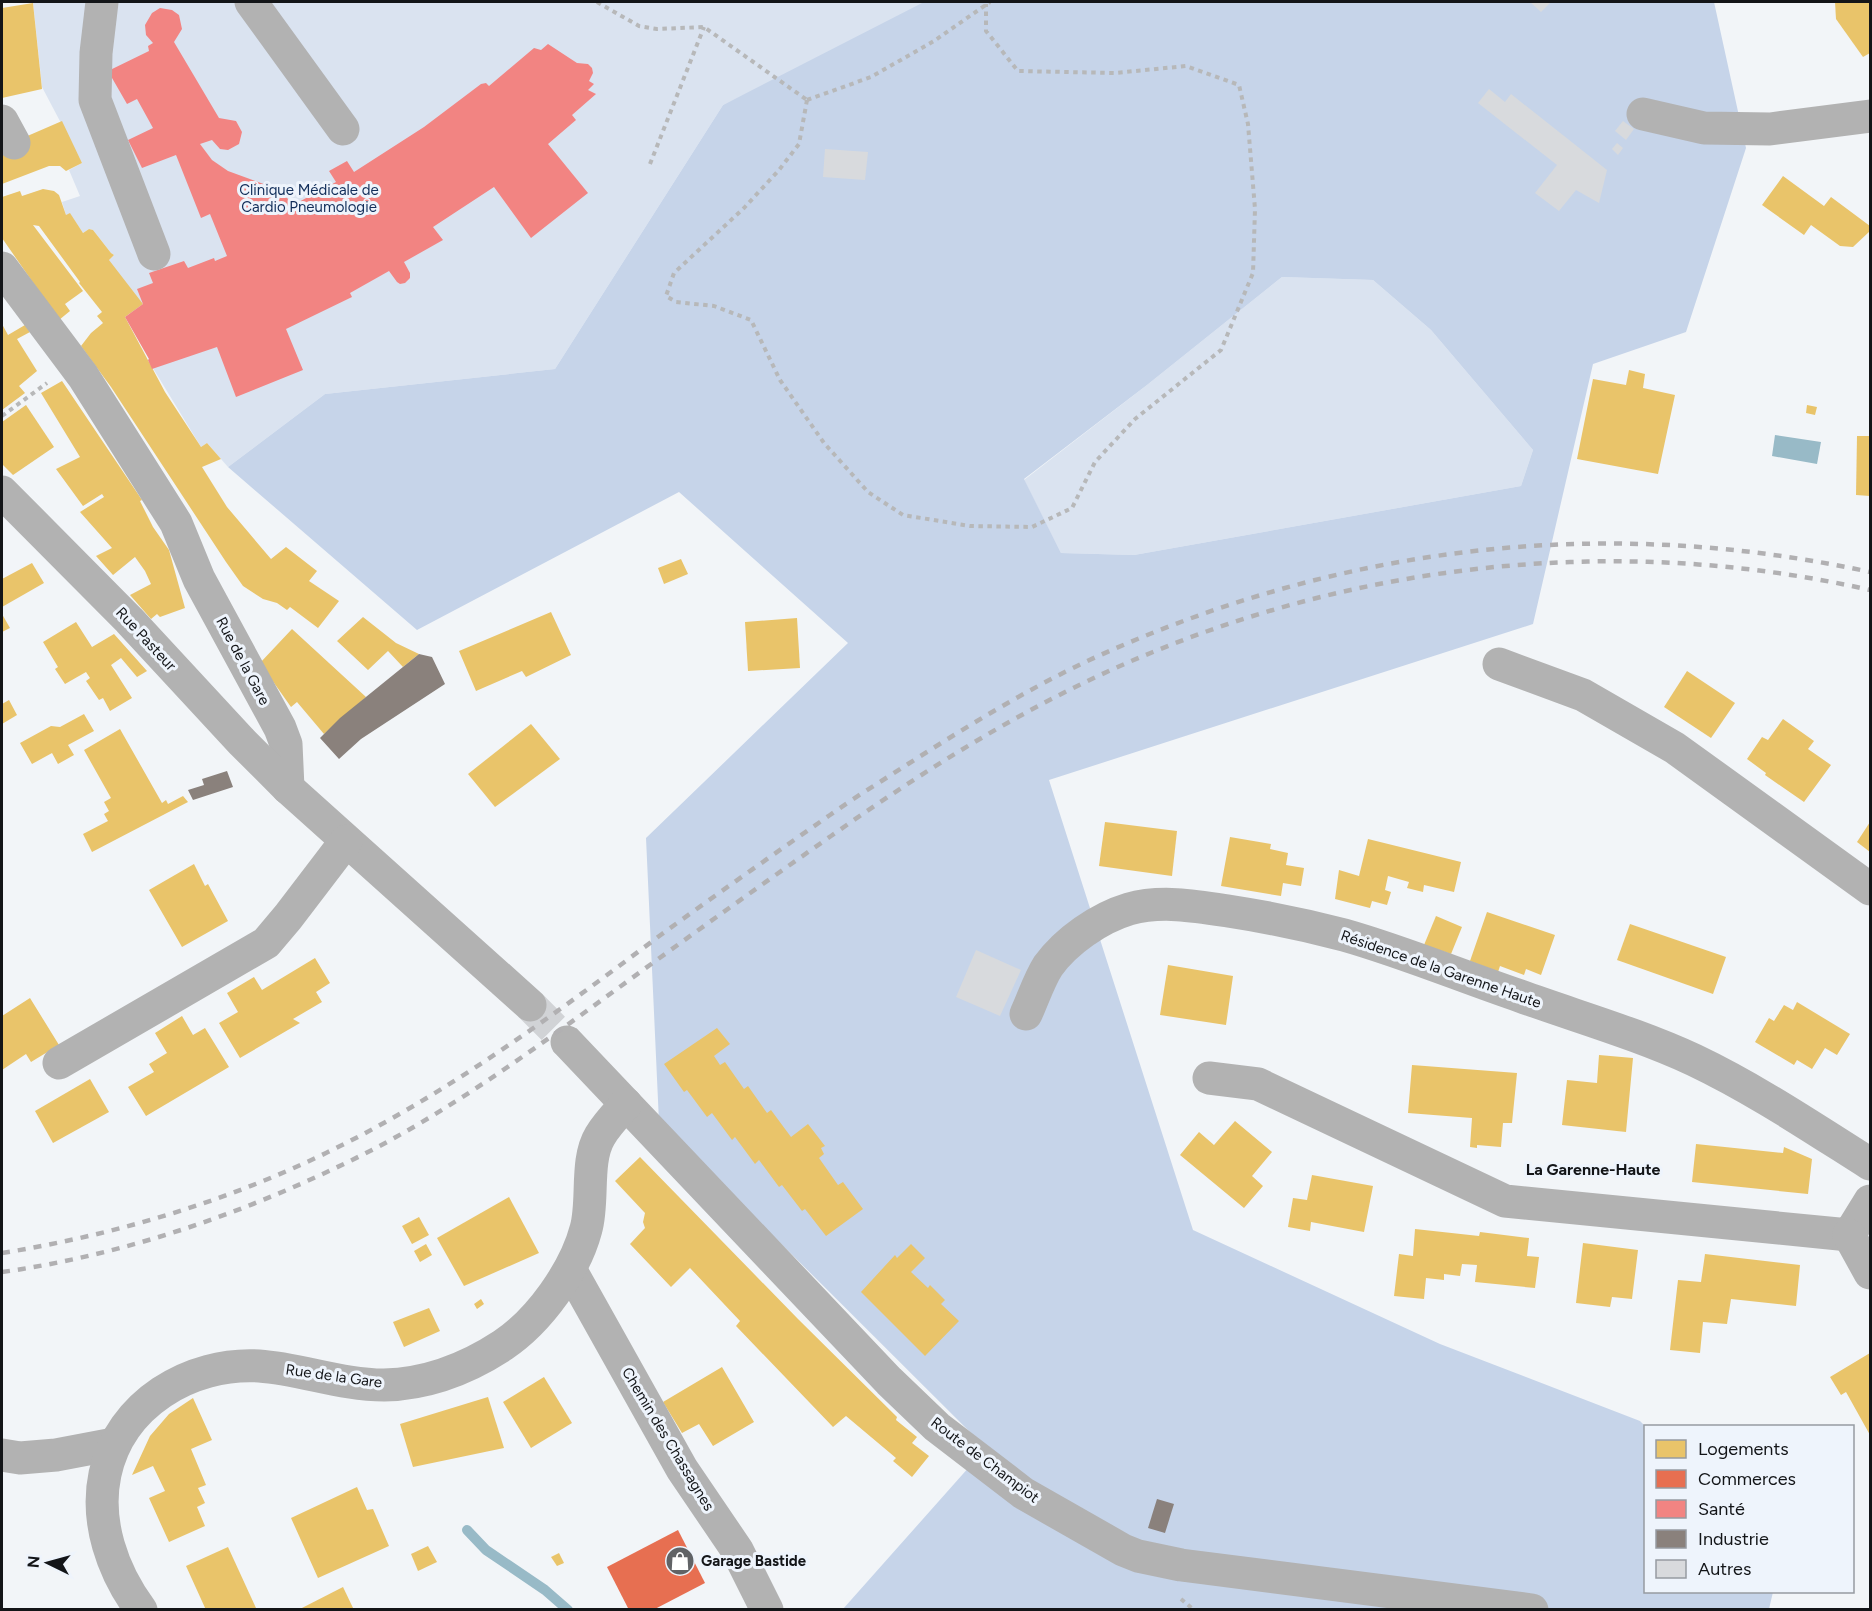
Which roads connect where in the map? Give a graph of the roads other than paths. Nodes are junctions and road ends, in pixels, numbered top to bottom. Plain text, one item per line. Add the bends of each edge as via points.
1 (102, 2) edge
2 (251, 2) edge
3 (1643, 114) dead end
4 (1870, 116) edge
5 (343, 129) dead end
6 (154, 254) dead end
7 (2, 268) edge
8 (2, 492) edge
9 (1499, 663) dead end
10 (288, 788) junction
11 (346, 841) junction
12 (1870, 889) edge
13 (530, 1005) tunnel mouth
14 (1026, 1014) dead end
15 (567, 1042) tunnel mouth
16 (59, 1063) dead end
17 (1209, 1078) dead end
18 (626, 1104) junction
19 (1870, 1164) edge
20 (1870, 1201) edge
21 (1850, 1235) junction
22 (570, 1269) junction
23 (1870, 1273) edge
24 (114, 1444) junction
25 (2, 1455) edge
26 (141, 1610) edge
27 (767, 1610) edge
28 (1532, 1610) edge

1 - 6 street via 94,100
2 - 5 street
3 - 4 street via 1704,128 1770,129
7 - 10 street, Rue de la Gare via 73,363 176,523 199,579 280,728 286,744
8 - 10 street, Rue Pasteur
9 - 12 street via 1583,694 1675,748
10 - 11 street
11 - 13 street
11 - 16 street via 266,943
14 - 19 street, Résidence de la Garenne Haute via 1048,967 1072,940 1102,921 1129,909 1158,904 1241,913 1346,935 1399,952 1694,1060
15 - 18 street
17 - 21 street via 1258,1084 1505,1201
18 - 22 street, Rue de la Gare via 596,1144 587,1228
18 - 28 street, Route de Champiot via 889,1381 937,1426 1023,1492 1123,1550 1181,1565
20 - 21 street
21 - 23 street
22 - 24 street, Rue de la Gare via 519,1333 460,1368 428,1379 384,1385 270,1367 222,1369 187,1379 153,1398 130,1420
22 - 27 street, Chemin des Chassagnes via 682,1469 737,1550
24 - 25 street via 56,1455
24 - 26 street via 103,1488 105,1532 114,1562

